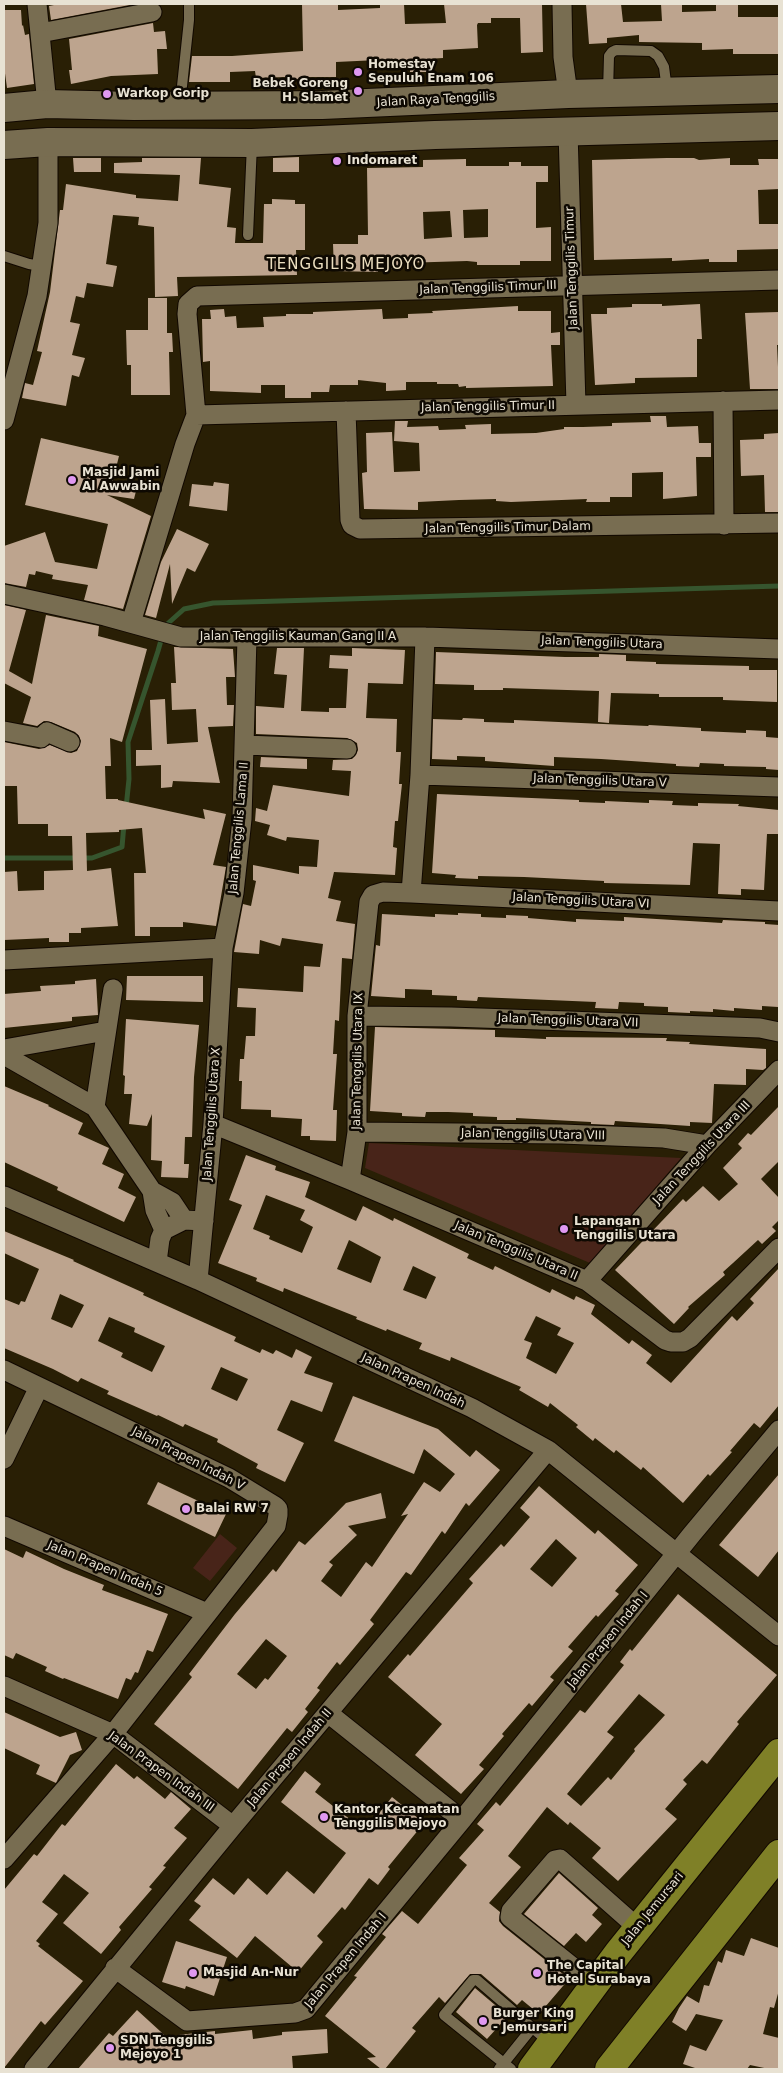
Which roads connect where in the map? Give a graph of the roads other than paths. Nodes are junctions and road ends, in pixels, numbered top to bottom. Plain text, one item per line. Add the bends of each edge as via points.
1 (37, 4) edge
2 (188, 4) edge
3 (562, 4) edge
4 (152, 12) dead end
5 (40, 32) junction
6 (779, 88) edge
7 (667, 91) junction
8 (608, 93) junction
9 (568, 94) junction
10 (47, 104) junction
11 (175, 105) junction
12 (322, 105) junction
13 (4, 108) edge
14 (779, 126) edge
15 (568, 131) junction
16 (321, 140) junction
17 (48, 142) junction
18 (252, 143) junction
19 (4, 145) edge
20 (248, 235) dead end
21 (4, 256) edge
22 (42, 266) junction
23 (779, 280) edge
24 (572, 286) junction
25 (779, 400) edge
26 (723, 401) junction
27 (576, 405) junction
28 (346, 411) junction
29 (196, 415) junction
30 (4, 420) edge
31 (779, 524) edge
32 (724, 525) junction
33 (4, 594) edge
34 (131, 623) junction
35 (248, 637) junction
36 (425, 637) junction
37 (779, 648) edge
38 (4, 731) edge
39 (70, 742) dead end
40 (246, 745) junction
41 (347, 749) dead end
42 (420, 775) junction
43 (779, 787) edge
44 (383, 892) joint
45 (411, 892) junction
46 (779, 911) edge
47 (223, 948) junction
48 (4, 960) edge
49 (113, 989) dead end
50 (357, 1016) junction
51 (106, 1031) junction
52 (779, 1032) edge
53 (4, 1049) edge
54 (4, 1055) edge
55 (779, 1070) edge
56 (95, 1107) junction
57 (213, 1124) junction
58 (357, 1132) junction
59 (707, 1145) junction
60 (350, 1180) junction
61 (152, 1190) junction
62 (4, 1196) edge
63 (184, 1220) junction
64 (204, 1221) junction
65 (164, 1230) junction
66 (779, 1248) edge
67 (157, 1262) junction
68 (198, 1280) junction
69 (587, 1281) junction
70 (4, 1370) edge
71 (39, 1387) junction
72 (779, 1430) edge
73 (548, 1450) junction
74 (4, 1459) edge
75 (4, 1526) edge
76 (677, 1554) junction
77 (207, 1613) junction
78 (779, 1636) edge
79 (4, 1686) edge
80 (328, 1713) junction
81 (113, 1734) junction
82 (779, 1753) edge
83 (462, 1820) junction
84 (233, 1826) junction
85 (7, 1850) edge
86 (779, 1854) edge
87 (638, 1928) junction
88 (115, 1968) junction
89 (595, 1985) junction
90 (542, 2036) junction
91 (505, 2067) edge
92 (614, 2067) edge
93 (34, 2069) edge
94 (532, 2069) edge

1 - 5 street
2 - 11 lane via 189,20
3 - 9 street via 563,58
4 - 5 street
5 - 10 street
6 - 7 main road, Jalan Raya Tenggilis
7 - 8 main road, Jalan Raya Tenggilis
7 - 8 lane via 664,67 651,50 616,50 609,56
8 - 9 main road, Jalan Raya Tenggilis
9 - 12 main road, Jalan Raya Tenggilis
10 - 11 main road, Jalan Raya Tenggilis
10 - 13 main road, Jalan Raya Tenggilis
11 - 12 main road, Jalan Raya Tenggilis
12 - 16 main road
14 - 15 main road
15 - 16 main road
15 - 24 street, Jalan Tenggilis Timur
16 - 18 main road
17 - 18 main road
17 - 19 main road
17 - 22 street via 48,223
18 - 20 lane
21 - 22 lane
22 - 30 street
23 - 24 street, Jalan Tenggilis Timur III
24 - 27 street, Jalan Tenggilis Timur
24 - 29 street, Jalan Tenggilis Timur III via 197,296 188,304 187,314
25 - 26 street, Jalan Tenggilis Timur II
26 - 27 street, Jalan Tenggilis Timur II
26 - 32 street
27 - 28 street, Jalan Tenggilis Timur II
28 - 29 street, Jalan Tenggilis Timur II
28 - 32 street, Jalan Tenggilis Timur Dalam via 350,520 360,529
29 - 34 street via 184,444
31 - 32 street, Jalan Tenggilis Timur Dalam
33 - 34 street, Jalan Tenggilis Kauman Gang II A
34 - 35 street, Jalan Tenggilis Kauman Gang II A via 163,633
35 - 36 street, Jalan Tenggilis Kauman Gang II A
35 - 40 street, Jalan Tenggilis Lama II
36 - 37 street, Jalan Tenggilis Utara
36 - 42 street
38 - 39 street via 41,738 47,732
40 - 41 street
40 - 47 street, Jalan Tenggilis Lama II via 240,841
42 - 43 street, Jalan Tenggilis Utara V
42 - 45 street
44 - 45 street, Jalan Tenggilis Utara VI
44 - 50 street, Jalan Tenggilis Utara IX via 373,895 369,902
45 - 46 street, Jalan Tenggilis Utara VI
47 - 48 street
47 - 57 street, Jalan Tenggilis Utara X
49 - 51 street
50 - 52 street, Jalan Tenggilis Utara VII via 568,1020 760,1028
50 - 58 street, Jalan Tenggilis Utara IX
51 - 53 street
51 - 56 street
54 - 56 street
55 - 59 street, Jalan Tenggilis Utara III
56 - 61 street
57 - 60 street, Jalan Tenggilis Utara II
57 - 64 street, Jalan Tenggilis Utara X
58 - 59 street, Jalan Tenggilis Utara VIII via 655,1137
58 - 60 street, Jalan Tenggilis Utara IX
59 - 69 street, Jalan Tenggilis Utara III
60 - 69 street, Jalan Tenggilis Utara II
61 - 63 street via 172,1202
61 - 65 street via 156,1213
62 - 67 street, Jalan Prapen Indah
63 - 64 street
63 - 65 street
64 - 68 street, Jalan Tenggilis Utara X
65 - 67 street
66 - 69 street, Jalan Tenggilis Utara II via 683,1342 665,1340
67 - 68 street, Jalan Prapen Indah
68 - 73 street, Jalan Prapen Indah via 472,1408
70 - 71 street, Jalan Prapen Indah V
71 - 74 street
71 - 77 street, Jalan Prapen Indah V via 230,1478 278,1509 276,1526
72 - 76 street, Jalan Prapen Indah I
73 - 76 street, Jalan Prapen Indah
73 - 80 street, Jalan Prapen Indah II
75 - 77 street, Jalan Prapen Indah 5
76 - 78 street, Jalan Prapen Indah
76 - 83 street, Jalan Prapen Indah I
77 - 81 street, Jalan Prapen Indah V
79 - 81 street, Jalan Prapen Indah III
80 - 83 street
80 - 84 street, Jalan Prapen Indah II
81 - 84 street, Jalan Prapen Indah III
81 - 85 street, Jalan Prapen Indah V
82 - 87 main road, Jalan Jemursari
83 - 88 street, Jalan Prapen Indah I via 311,2005 302,2011 189,2021
84 - 88 street, Jalan Prapen Indah II
86 - 92 main road
87 - 89 main road, Jalan Jemursari
87 - 89 street via 560,1859 555,1860 510,1911 510,1917
88 - 93 street, Jalan Prapen Indah II
89 - 90 main road, Jalan Jemursari
90 - 91 lane
90 - 91 lane via 477,1980 470,1982 444,2013
90 - 94 main road, Jalan Jemursari

